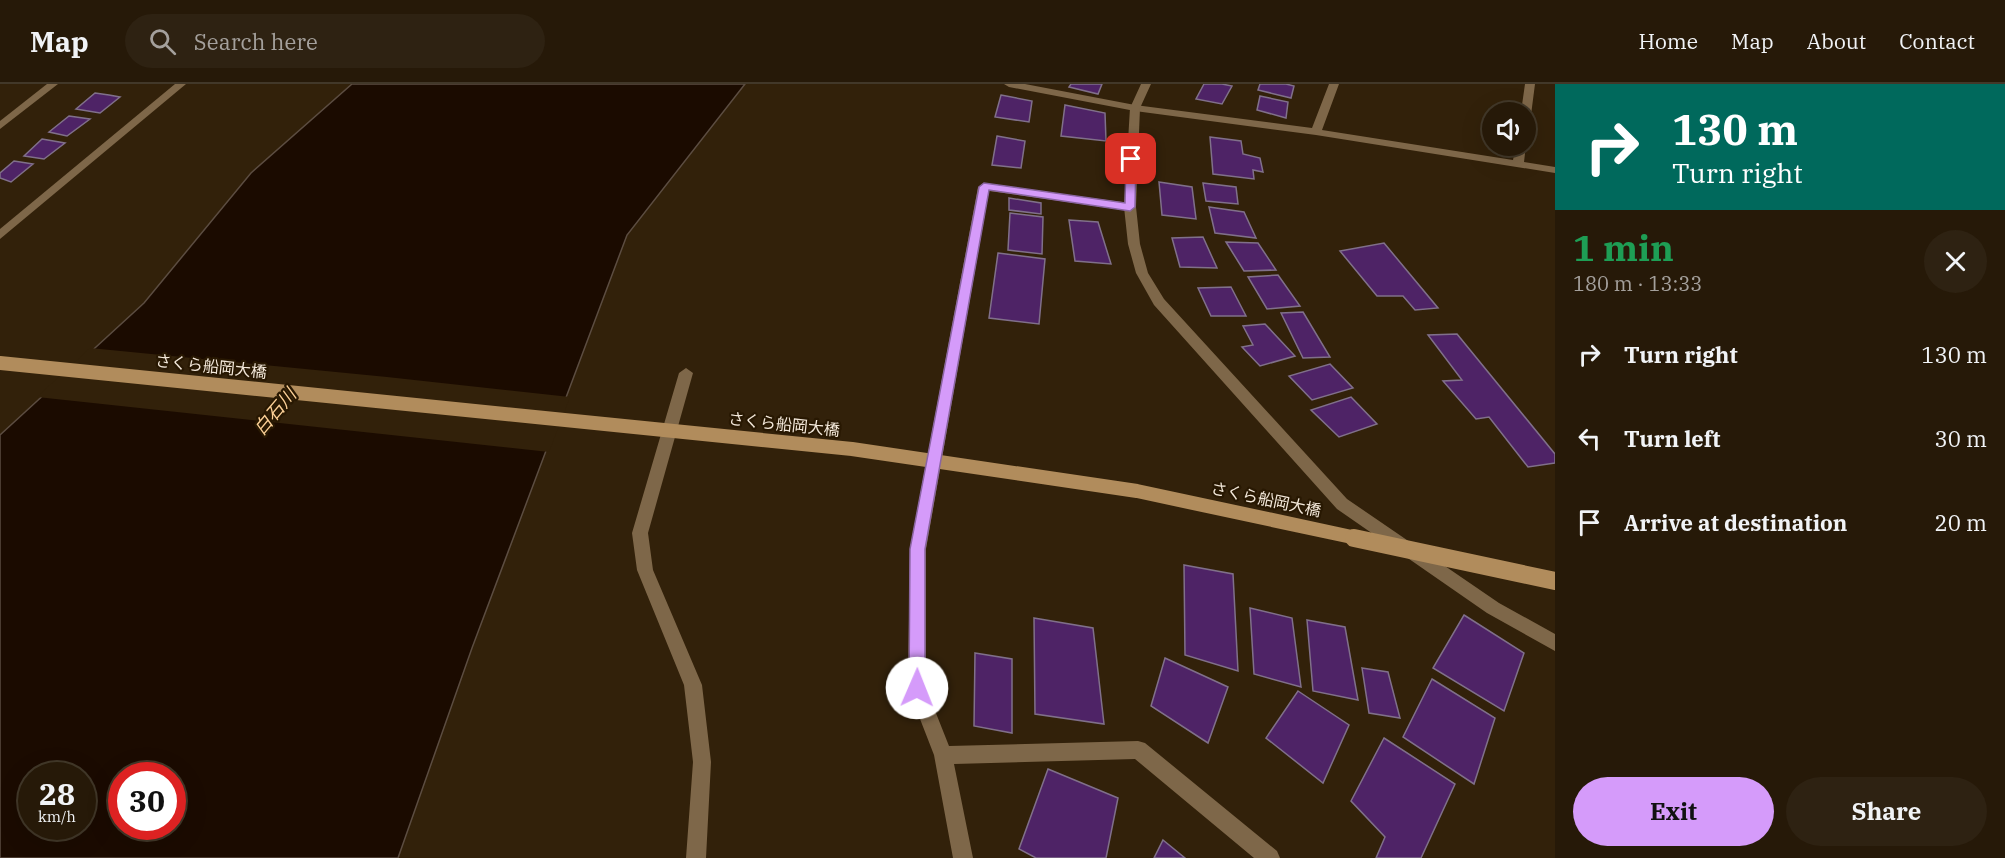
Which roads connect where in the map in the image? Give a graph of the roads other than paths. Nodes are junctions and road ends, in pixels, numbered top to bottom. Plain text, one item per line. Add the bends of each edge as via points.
1 (52, 84) edge
2 (182, 84) edge
3 (1010, 84) edge
4 (1146, 84) edge
5 (1334, 84) edge
6 (1530, 84) edge
7 (1528, 102) edge
8 (1135, 108) junction
9 (0, 126) edge
10 (1316, 132) junction
11 (1519, 156) edge
12 (1518, 164) junction
13 (1555, 170) edge
14 (1130, 207) junction
15 (0, 235) edge
16 (0, 363) edge
17 (686, 373) dead end
18 (1555, 581) edge
19 (1555, 643) edge
20 (943, 755) junction
21 (696, 858) edge
22 (963, 858) edge
23 (1270, 858) edge

1 - 9 street
2 - 15 street
3 - 8 street
4 - 8 street
5 - 10 street
6 - 7 street
8 - 10 street
8 - 14 street
10 - 12 street
11 - 12 street
12 - 13 street
14 - 19 street via 1142,273 1159,302 1323,486 1342,504 1493,609
14 - 20 street via 984,187 918,549 917,688
16 - 18 main road, さくら船岡大橋, bridge via 852,449 1137,491
17 - 21 street via 639,533 645,570 693,685 702,762
20 - 22 street
20 - 23 street via 1138,750

